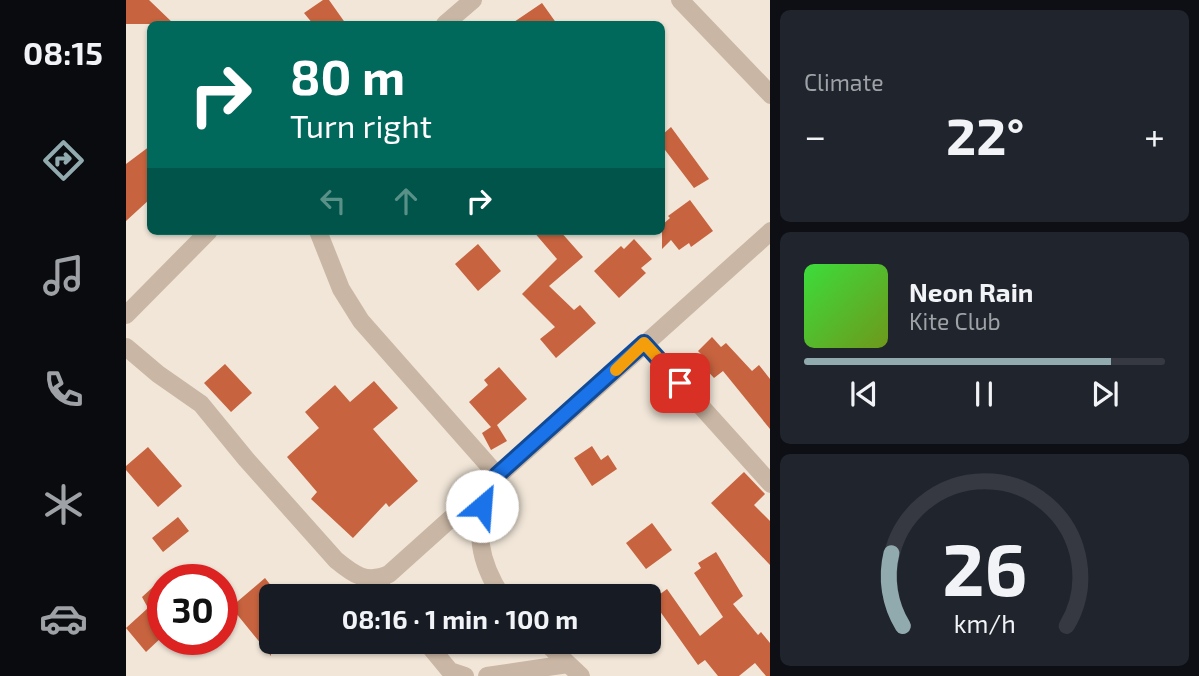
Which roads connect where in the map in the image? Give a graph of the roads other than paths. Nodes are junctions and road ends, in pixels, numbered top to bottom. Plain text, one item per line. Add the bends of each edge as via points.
1 (473, 0) edge
2 (680, 0) edge
3 (448, 21) edge
4 (770, 95) edge
5 (770, 231) edge
6 (205, 235) edge
7 (320, 235) edge
8 (126, 315) edge
9 (644, 343) junction
10 (126, 347) edge
11 (497, 475) junction
12 (770, 484) edge
13 (484, 489) junction
14 (376, 580) junction
15 (379, 584) edge
16 (494, 584) edge
17 (436, 654) edge
18 (557, 654) edge
19 (574, 670) edge
20 (464, 676) edge
21 (487, 676) edge

1 - 3 street
2 - 4 street
5 - 9 street
6 - 8 street
7 - 11 street via 341,289 360,321
9 - 11 street
9 - 12 street
10 - 14 street via 201,404 336,560 351,572
11 - 13 street
13 - 14 street via 390,574
13 - 16 street via 479,522 485,570
14 - 15 street
17 - 20 street via 450,671
18 - 19 street
19 - 21 street

